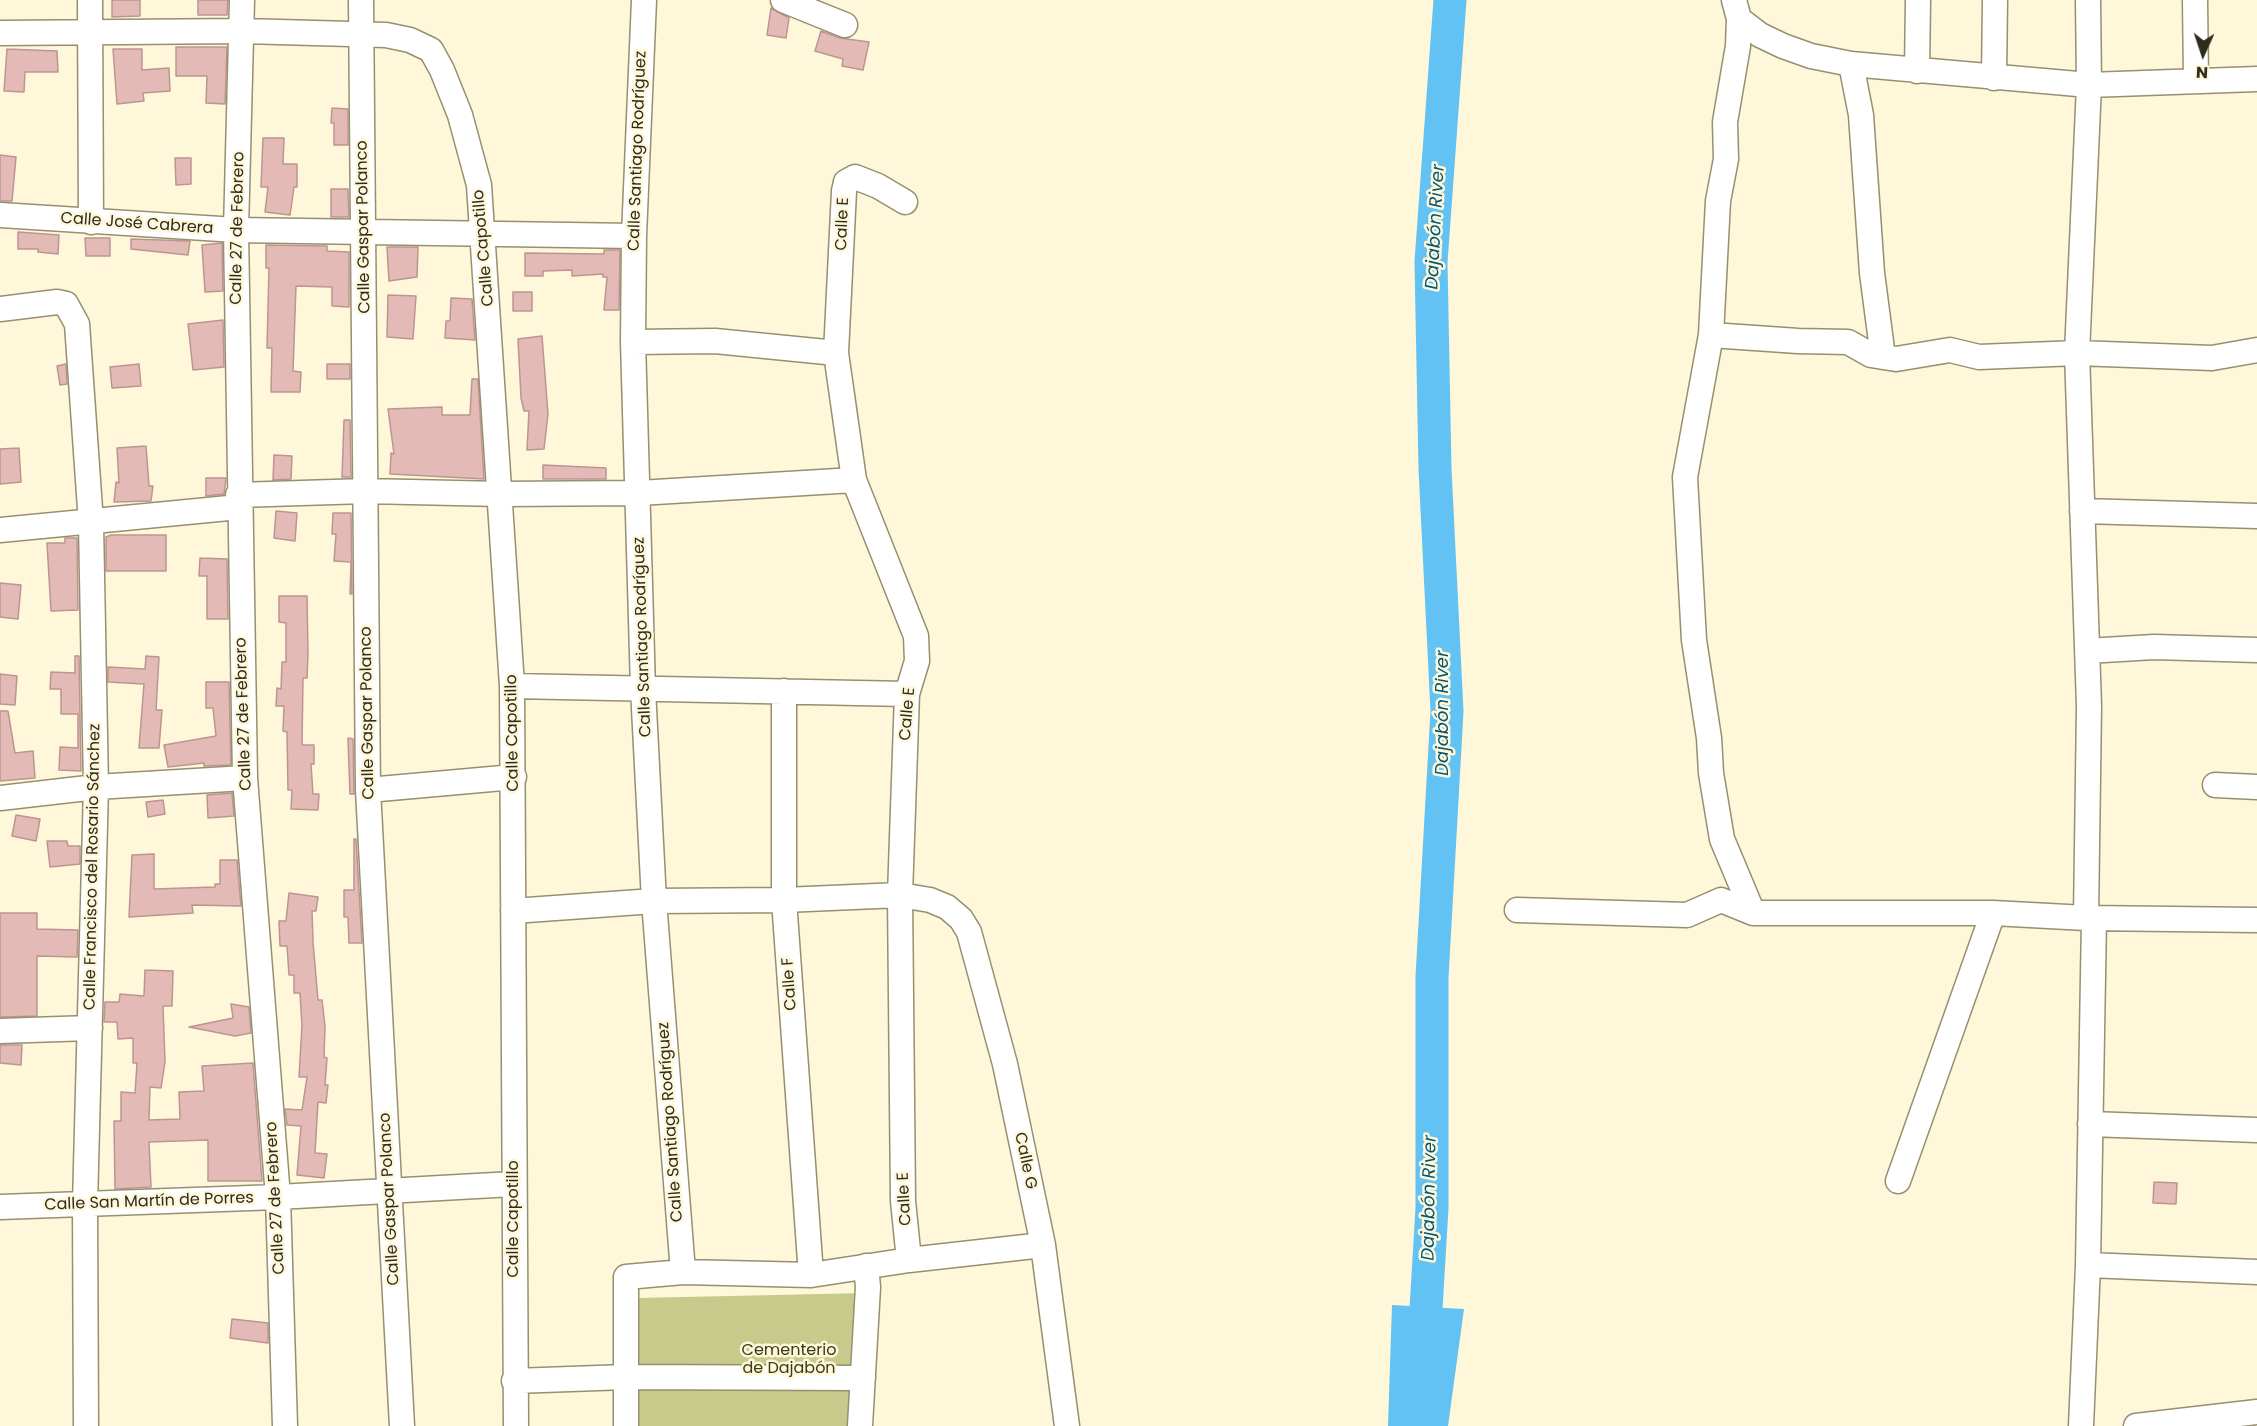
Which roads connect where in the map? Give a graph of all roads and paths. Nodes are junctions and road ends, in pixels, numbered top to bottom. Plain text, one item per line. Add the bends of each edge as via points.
1 (90, 0) edge
2 (242, 0) edge
3 (361, 0) edge
4 (644, 0) edge
5 (783, 0) edge
6 (1918, 0) edge
7 (1995, 0) edge
8 (2088, 0) edge
9 (2195, 0) edge
10 (1736, 10) edge
11 (845, 25) dead end
12 (243, 31) junction
13 (92, 32) junction
14 (0, 33) edge
15 (361, 34) junction
16 (1851, 64) junction
17 (1917, 71) junction
18 (1995, 78) junction
19 (2257, 79) edge
20 (2196, 80) junction
21 (2089, 85) junction
22 (904, 202) dead end
23 (0, 215) edge
24 (91, 222) junction
25 (236, 230) junction
26 (364, 231) junction
27 (484, 235) junction
28 (634, 236) junction
29 (0, 309) edge
30 (1711, 335) junction
31 (633, 342) junction
32 (2257, 350) edge
33 (836, 353) junction
34 (2078, 353) junction
35 (1882, 357) junction
36 (854, 480) junction
37 (365, 491) junction
38 (639, 493) junction
39 (501, 494) junction
40 (238, 501) junction
41 (2082, 511) junction
42 (2257, 516) edge
43 (91, 523) junction
44 (0, 531) edge
45 (2257, 650) edge
46 (2087, 651) junction
47 (512, 686) junction
48 (644, 689) junction
49 (784, 692) junction
50 (907, 694) junction
51 (514, 777) junction
52 (245, 778) junction
53 (2216, 785) dead end
54 (96, 787) junction
55 (2257, 787) edge
56 (368, 790) junction
57 (0, 798) edge
58 (900, 895) junction
59 (784, 900) junction
60 (654, 901) junction
61 (1517, 910) dead end
62 (513, 911) junction
63 (1753, 913) junction
64 (1993, 913) junction
65 (2090, 918) junction
66 (2257, 920) edge
67 (90, 1028) junction
68 (0, 1031) edge
69 (2090, 1124) junction
70 (2257, 1130) edge
71 (1898, 1181) dead end
72 (513, 1184) junction
73 (390, 1190) junction
74 (278, 1197) junction
75 (85, 1203) junction
76 (0, 1207) edge
77 (1043, 1245) junction
78 (909, 1260) junction
79 (2088, 1265) junction
80 (866, 1266) junction
81 (683, 1272) junction
82 (2257, 1272) edge
83 (811, 1275) junction
84 (626, 1377) junction
85 (863, 1378) junction
86 (514, 1381) junction
87 (2257, 1412) edge
88 (86, 1426) edge
89 (285, 1426) edge
90 (402, 1426) edge
91 (516, 1426) edge
92 (626, 1426) edge
93 (860, 1426) edge
94 (1067, 1426) edge
95 (2081, 1426) edge
96 (2136, 1426) edge

1 - 13 street
2 - 12 street, Calle 27 de Febrero
3 - 15 street, Calle Gaspar Polanco
4 - 28 street, Calle Santiago Rodríguez
5 - 11 street
6 - 17 street
7 - 18 street
8 - 21 street
9 - 20 street
10 - 16 street via 1760,35 1783,46
10 - 30 street via 1738,46 1725,122 1726,159 1718,201
12 - 13 street
12 - 15 street
12 - 25 street, Calle 27 de Febrero
13 - 14 street
13 - 24 street
15 - 26 street, Calle Gaspar Polanco
15 - 27 street, Calle Capotillo via 410,40 430,50 460,115 479,185
16 - 17 street
16 - 35 street via 1861,115
17 - 18 street
18 - 21 street
19 - 20 street
20 - 21 street
21 - 34 street
22 - 33 street, Calle E via 855,177 846,182
23 - 24 street, Calle José Cabrera
24 - 25 street, Calle José Cabrera
25 - 26 street, Calle José Cabrera
25 - 40 street, Calle 27 de Febrero
26 - 27 street, Calle José Cabrera
26 - 37 street, Calle Gaspar Polanco
27 - 28 street, Calle José Cabrera
27 - 39 street, Calle Capotillo
28 - 31 street, Calle Santiago Rodríguez
29 - 43 street, Calle Francisco del Rosario Sánchez via 57,302 66,304 77,324
30 - 35 street via 1848,342
30 - 63 street via 1685,477 1694,640 1722,839
31 - 33 street via 715,341
31 - 38 street, Calle Santiago Rodríguez
32 - 34 street via 2212,358
33 - 36 street, Calle E
34 - 35 street via 1979,357 1950,350 1896,359
34 - 41 street
36 - 38 street
36 - 50 street, Calle E via 916,636 917,661
37 - 39 street
37 - 40 street
37 - 56 street, Calle Gaspar Polanco
38 - 39 street
38 - 48 street, Calle Santiago Rodríguez
39 - 47 street, Calle Capotillo
40 - 43 street
40 - 52 street, Calle 27 de Febrero
41 - 42 street
41 - 46 street
43 - 44 street
43 - 54 street, Calle Francisco del Rosario Sánchez
45 - 46 street via 2154,647
46 - 65 street
47 - 48 street
47 - 51 street, Calle Capotillo
48 - 49 street
48 - 60 street, Calle Santiago Rodríguez
49 - 50 street
49 - 59 street, Calle F
50 - 58 street, Calle E
51 - 56 street
51 - 62 street, Calle Capotillo
52 - 54 street
52 - 74 street, Calle 27 de Febrero
53 - 55 street
54 - 57 street
54 - 67 street, Calle Francisco del Rosario Sánchez
56 - 73 street, Calle Gaspar Polanco
58 - 59 street
58 - 77 street, Calle G via 947,907 969,932 1005,1064
58 - 78 street, Calle E via 903,1201
59 - 60 street
59 - 83 street, Calle F
60 - 62 street
60 - 81 street, Calle Santiago Rodríguez
61 - 63 street via 1687,915 1721,900
62 - 72 street, Calle Capotillo
63 - 64 street
64 - 65 street
64 - 71 street
65 - 66 street
65 - 69 street
67 - 68 street
67 - 75 street, Calle Francisco del Rosario Sánchez
69 - 70 street
69 - 79 street
72 - 73 street, Calle San Martín de Porres
72 - 86 street, Calle Capotillo
73 - 74 street, Calle San Martín de Porres
73 - 90 street, Calle Gaspar Polanco
74 - 75 street, Calle San Martín de Porres
74 - 89 street, Calle 27 de Febrero
75 - 76 street, Calle San Martín de Porres
75 - 88 street, Calle Francisco del Rosario Sánchez
77 - 78 street
77 - 94 street, Calle G
78 - 80 street
79 - 82 street
79 - 95 street
80 - 83 street
80 - 85 street
81 - 83 street
81 - 84 street via 626,1277
84 - 85 street
84 - 86 street
84 - 92 street
85 - 93 street
86 - 91 street, Calle Capotillo
87 - 96 street

